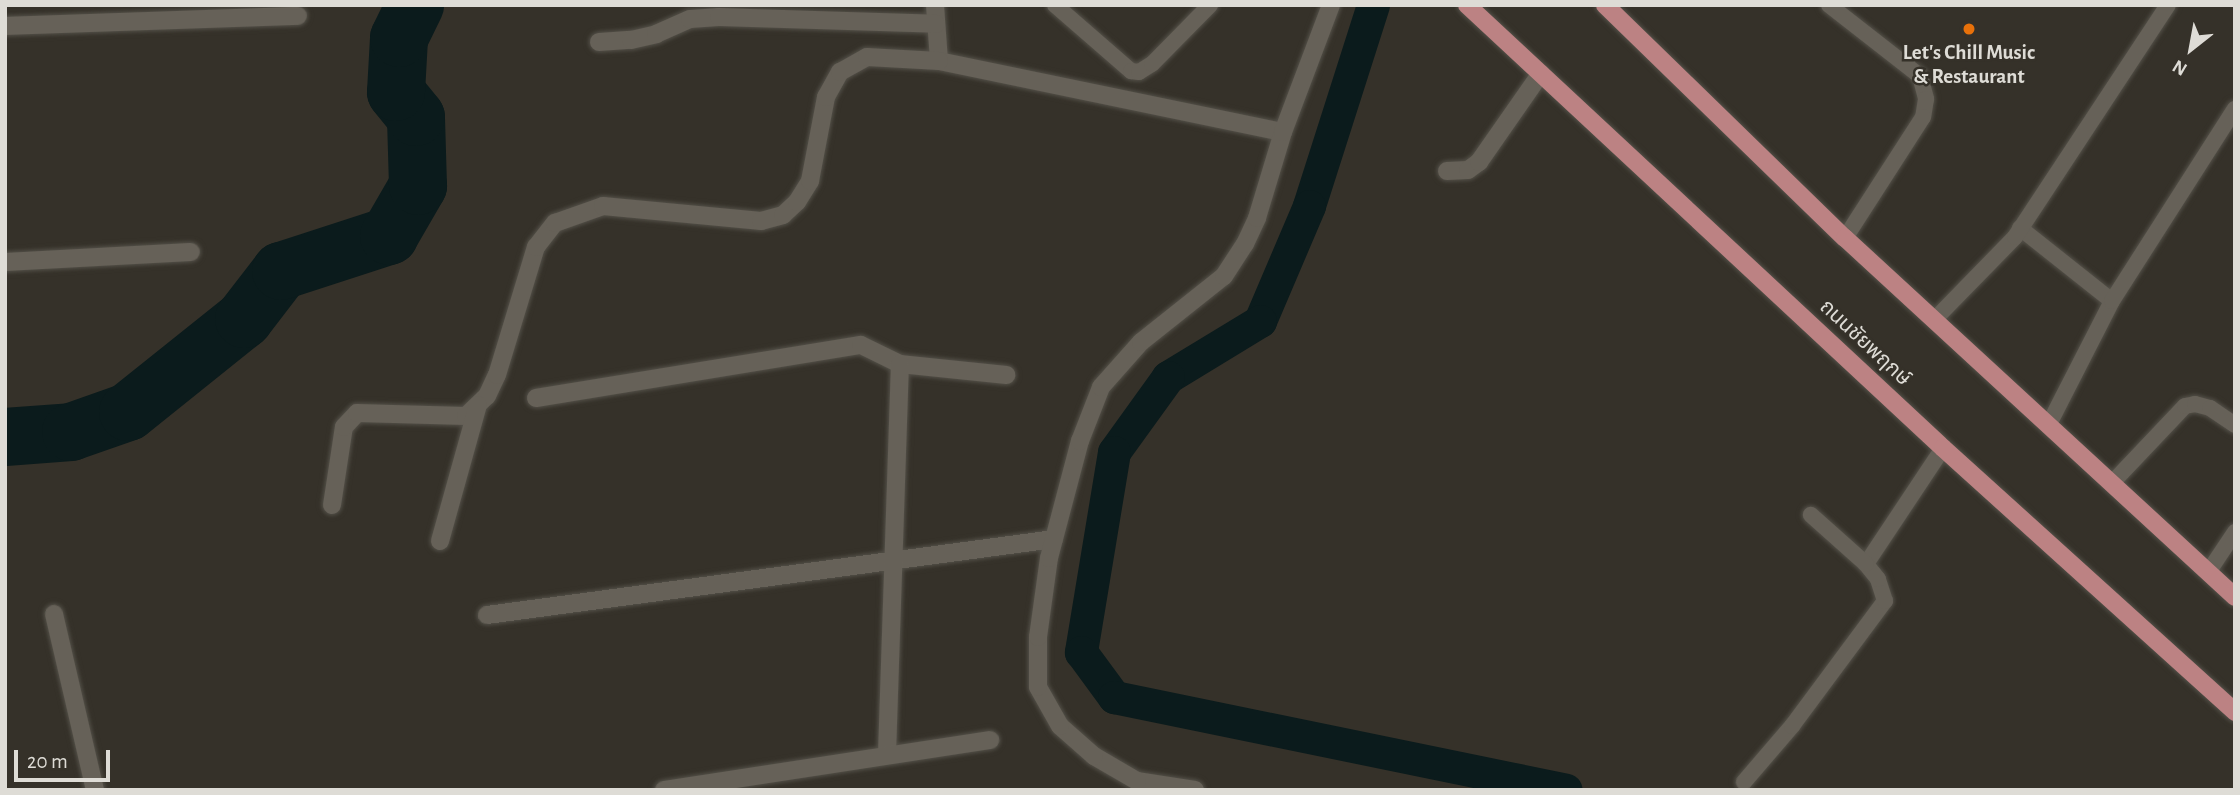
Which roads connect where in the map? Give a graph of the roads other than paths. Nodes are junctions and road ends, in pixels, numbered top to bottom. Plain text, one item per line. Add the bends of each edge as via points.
1 (935, 5) edge
2 (1055, 5) edge
3 (1210, 5) edge
4 (1331, 5) edge
5 (1467, 5) edge
6 (1605, 5) edge
7 (1829, 5) edge
8 (2168, 5) edge
9 (163, 13) edge
10 (106, 14) edge
11 (298, 16) dead end
12 (936, 24) junction
13 (5, 26) edge
14 (599, 42) dead end
15 (939, 61) junction
16 (1541, 72) junction
17 (2235, 109) edge
18 (1283, 132) junction
19 (1447, 171) dead end
20 (2020, 228) junction
21 (1845, 238) junction
22 (191, 252) dead end
23 (5, 262) edge
24 (2112, 300) junction
25 (1936, 318) junction
26 (900, 364) junction
27 (1006, 375) dead end
28 (536, 398) dead end
29 (478, 405) junction
30 (2235, 425) edge
31 (2048, 426) junction
32 (1943, 447) junction
33 (2112, 483) junction
34 (332, 505) dead end
35 (1811, 515) dead end
36 (2235, 533) edge
37 (1054, 538) junction
38 (440, 541) dead end
39 (893, 560) junction
40 (1866, 564) junction
41 (2209, 571) junction
42 (2235, 597) edge
43 (54, 614) dead end
44 (487, 615) dead end
45 (2235, 712) edge
46 (990, 740) dead end
47 (887, 754) junction
48 (1744, 782) dead end
49 (1184, 789) edge
50 (95, 790) edge
51 (664, 790) edge

1 - 12 street
2 - 3 lane via 1131,71 1139,72
4 - 18 street
5 - 16 main road, ถนนชัยพฤกษ์
6 - 21 main road
7 - 21 lane via 1920,76 1926,99 1923,117
8 - 20 lane
9 - 10 street
9 - 11 street
10 - 13 street
12 - 14 street via 719,17 690,19 631,40
12 - 15 street
15 - 18 street
15 - 29 street via 867,57 840,72 826,97 810,181 783,215 761,221 603,206 555,223 536,247 497,375
16 - 19 street via 1479,162 1468,170
16 - 32 main road, ถนนชัยพฤกษ์
17 - 24 lane
18 - 37 street via 1257,218 1224,276 1141,342 1101,387 1080,441
20 - 24 lane
20 - 25 lane
21 - 25 main road
22 - 23 street
24 - 31 lane
25 - 31 main road
26 - 27 street
26 - 28 street via 861,345
26 - 39 street
29 - 34 street via 466,416 357,413 344,427
29 - 38 street
30 - 33 lane via 2210,408 2185,406
31 - 33 main road
32 - 40 lane
32 - 45 main road, ถนนชัยพฤกษ์
33 - 41 main road
35 - 40 lane
36 - 41 lane
37 - 39 street
37 - 49 street via 1038,637 1038,687 1060,726 1094,756 1136,781
39 - 44 street
39 - 47 street
40 - 48 lane via 1878,579 1885,601
41 - 42 main road
43 - 50 street
46 - 47 street
47 - 51 street

